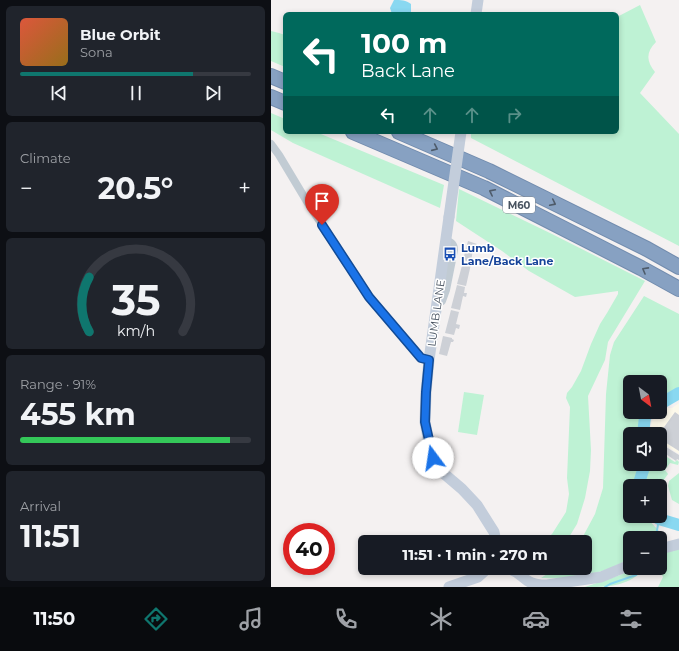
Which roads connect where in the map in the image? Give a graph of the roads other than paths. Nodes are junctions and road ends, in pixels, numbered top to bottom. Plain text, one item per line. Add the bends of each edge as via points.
1 (478, 0) edge
2 (476, 12) edge
3 (271, 76) edge
4 (283, 81) edge
5 (271, 97) edge
6 (283, 102) edge
7 (358, 134) edge
8 (404, 134) edge
9 (461, 134) edge
10 (271, 144) edge
11 (679, 267) edge
12 (679, 289) edge
13 (429, 360) junction
14 (495, 535) edge
15 (679, 544) edge
16 (667, 547) edge
17 (623, 568) edge
18 (480, 575) edge
19 (521, 575) edge
20 (449, 587) edge

1 - 2 street
3 - 4 highway
5 - 6 highway
12 -> 7 highway, M60 via 484,188
8 -> 11 highway, M60 via 489,171
9 - 13 street, LUMB LANE, bridge
10 - 13 street via 369,297 421,358
13 - 14 street, LUMB LANE via 425,422 433,458 442,472 477,505
15 - 16 street
17 - 19 street via 601,577 547,585 531,583
18 - 20 street

